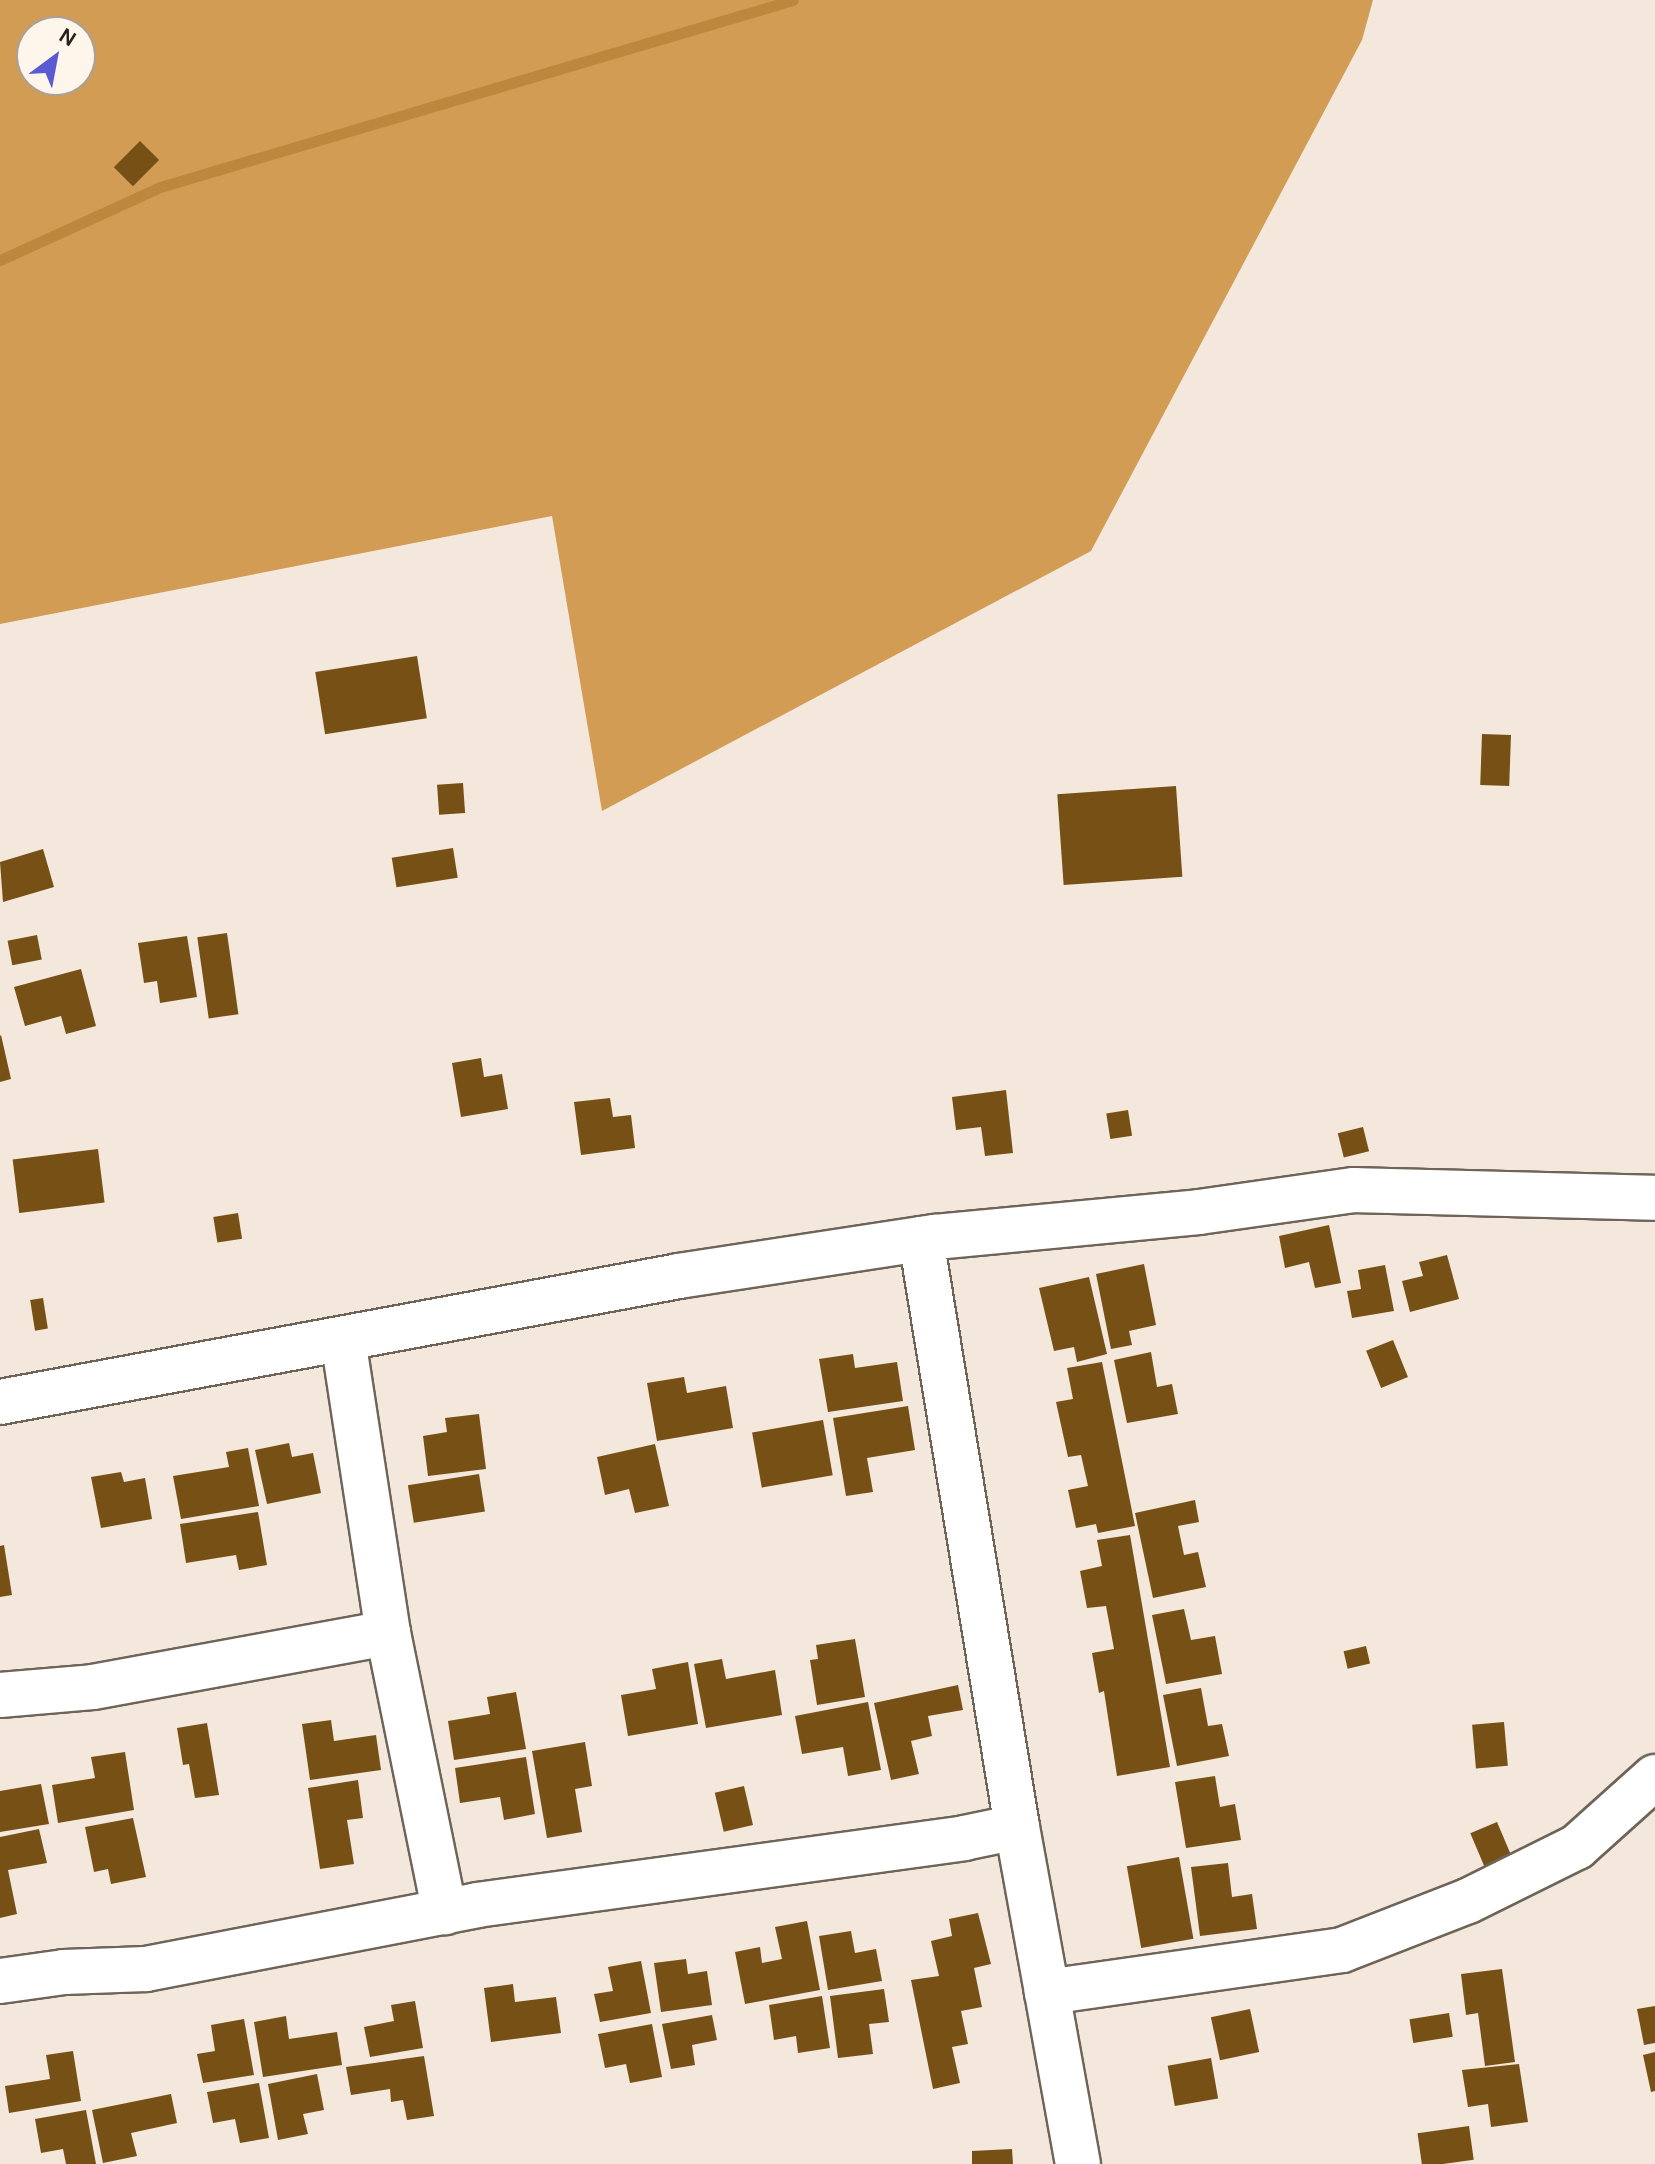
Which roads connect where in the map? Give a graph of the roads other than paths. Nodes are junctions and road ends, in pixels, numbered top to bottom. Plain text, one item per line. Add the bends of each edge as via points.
1 (1655, 1198) edge
2 (921, 1239) junction
3 (343, 1339) junction
4 (0, 1402) edge
5 (388, 1633) junction
6 (0, 1695) edge
7 (1655, 1777) edge
8 (1017, 1827) junction
9 (445, 1912) junction
10 (0, 1981) edge
11 (1047, 1992) junction
12 (1078, 2164) edge

1 - 2 street via 1354,1190 1199,1212
2 - 3 street via 679,1276
2 - 8 street
3 - 4 street
3 - 5 street
5 - 6 street via 93,1687
5 - 9 street
7 - 11 street via 1577,1847 1468,1901 1342,1950
8 - 9 street
8 - 11 street
9 - 10 street via 146,1969
11 - 12 street

